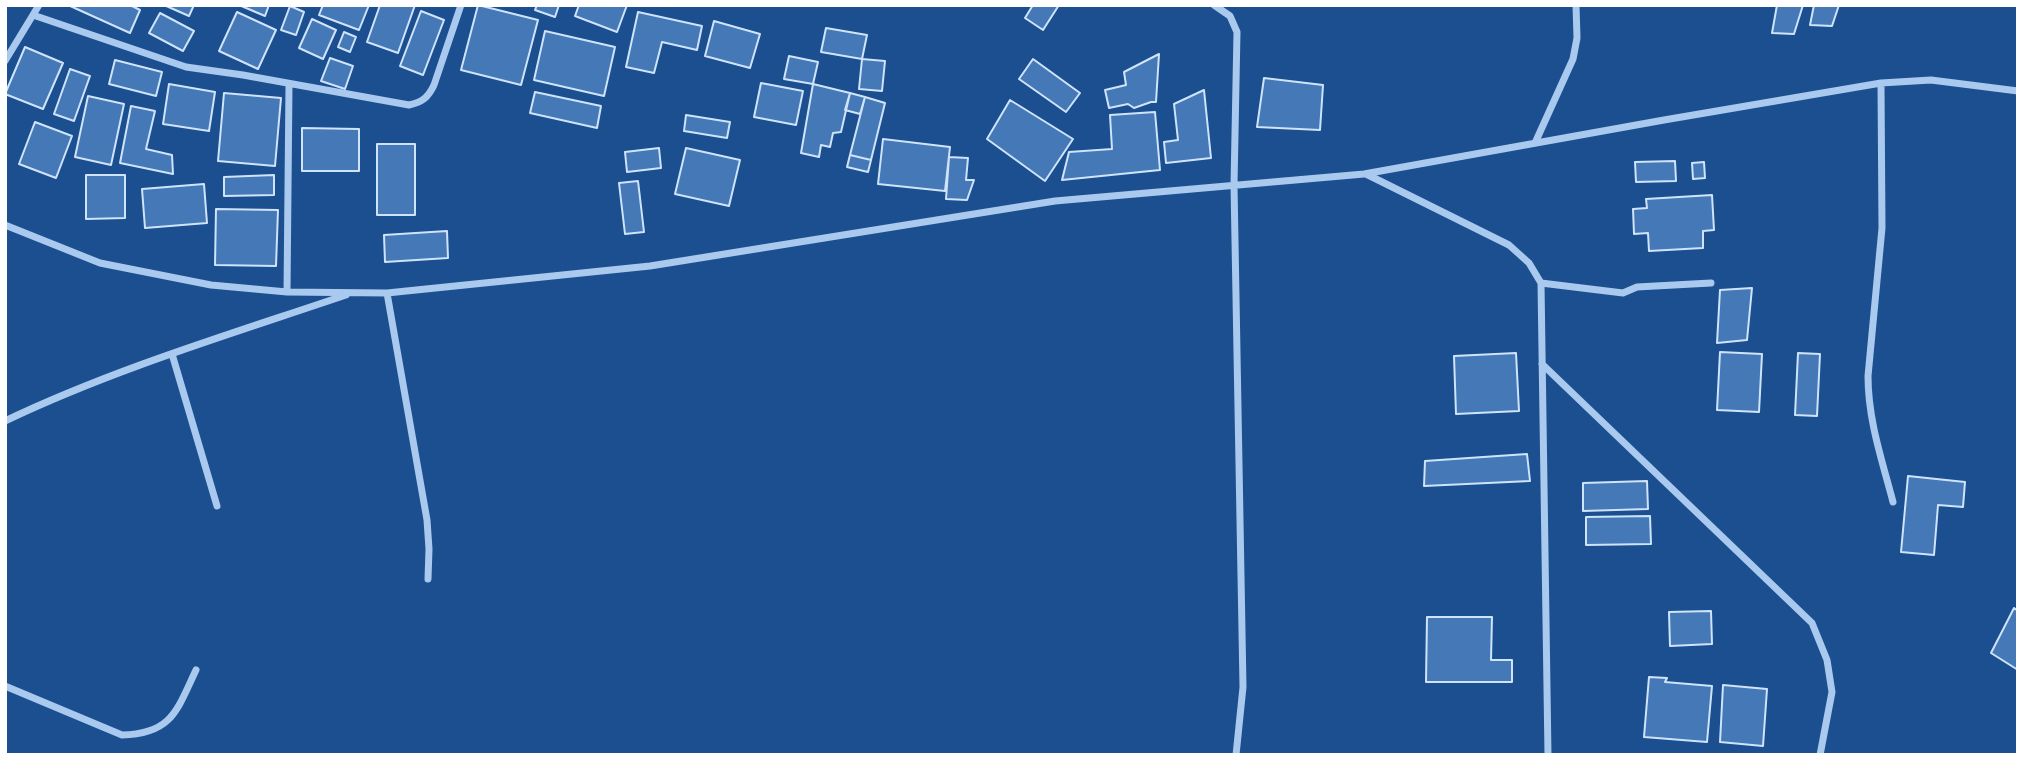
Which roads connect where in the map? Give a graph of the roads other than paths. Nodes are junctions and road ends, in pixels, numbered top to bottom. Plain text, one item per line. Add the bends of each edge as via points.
1 (39, 5) edge
2 (461, 5) edge
3 (1214, 5) edge
4 (1576, 5) edge
5 (33, 16) junction
6 (5, 61) edge
7 (1881, 83) junction
8 (289, 85) junction
9 (2017, 90) edge
10 (1535, 143) junction
11 (1364, 174) junction
12 (1234, 185) junction
13 (5, 225) edge
14 (1541, 283) junction
15 (1711, 283) dead end
16 (287, 292) junction
17 (387, 293) junction
18 (351, 294) junction
19 (172, 354) junction
20 (1542, 363) junction
21 (5, 421) edge
22 (1893, 502) dead end
23 (217, 506) dead end
24 (428, 579) dead end
25 (196, 670) dead end
26 (5, 686) edge
27 (1236, 755) edge
28 (1548, 755) edge
29 (1820, 755) edge

1 - 5 street
2 - 8 street via 434,85 419,103
3 - 12 street via 1230,16 1237,32
4 - 10 street via 1573,59
5 - 6 street
5 - 8 street via 186,67
7 - 9 street via 1931,80
7 - 10 street
7 - 22 street via 1882,228 1868,397
8 - 16 street
10 - 11 street
11 - 12 street
11 - 14 street via 1509,245 1529,263
12 - 17 street via 1055,201 650,266
12 - 27 street via 1243,687
13 - 16 street via 100,263 211,285
14 - 15 street via 1623,293 1637,287
14 - 20 street
16 - 18 street
17 - 18 street
17 - 24 street via 427,520
18 - 19 street
19 - 21 street
19 - 23 street
20 - 28 street
20 - 29 street via 1812,623 1827,660 1832,692
25 - 26 street via 176,711 159,729 141,734 122,735

